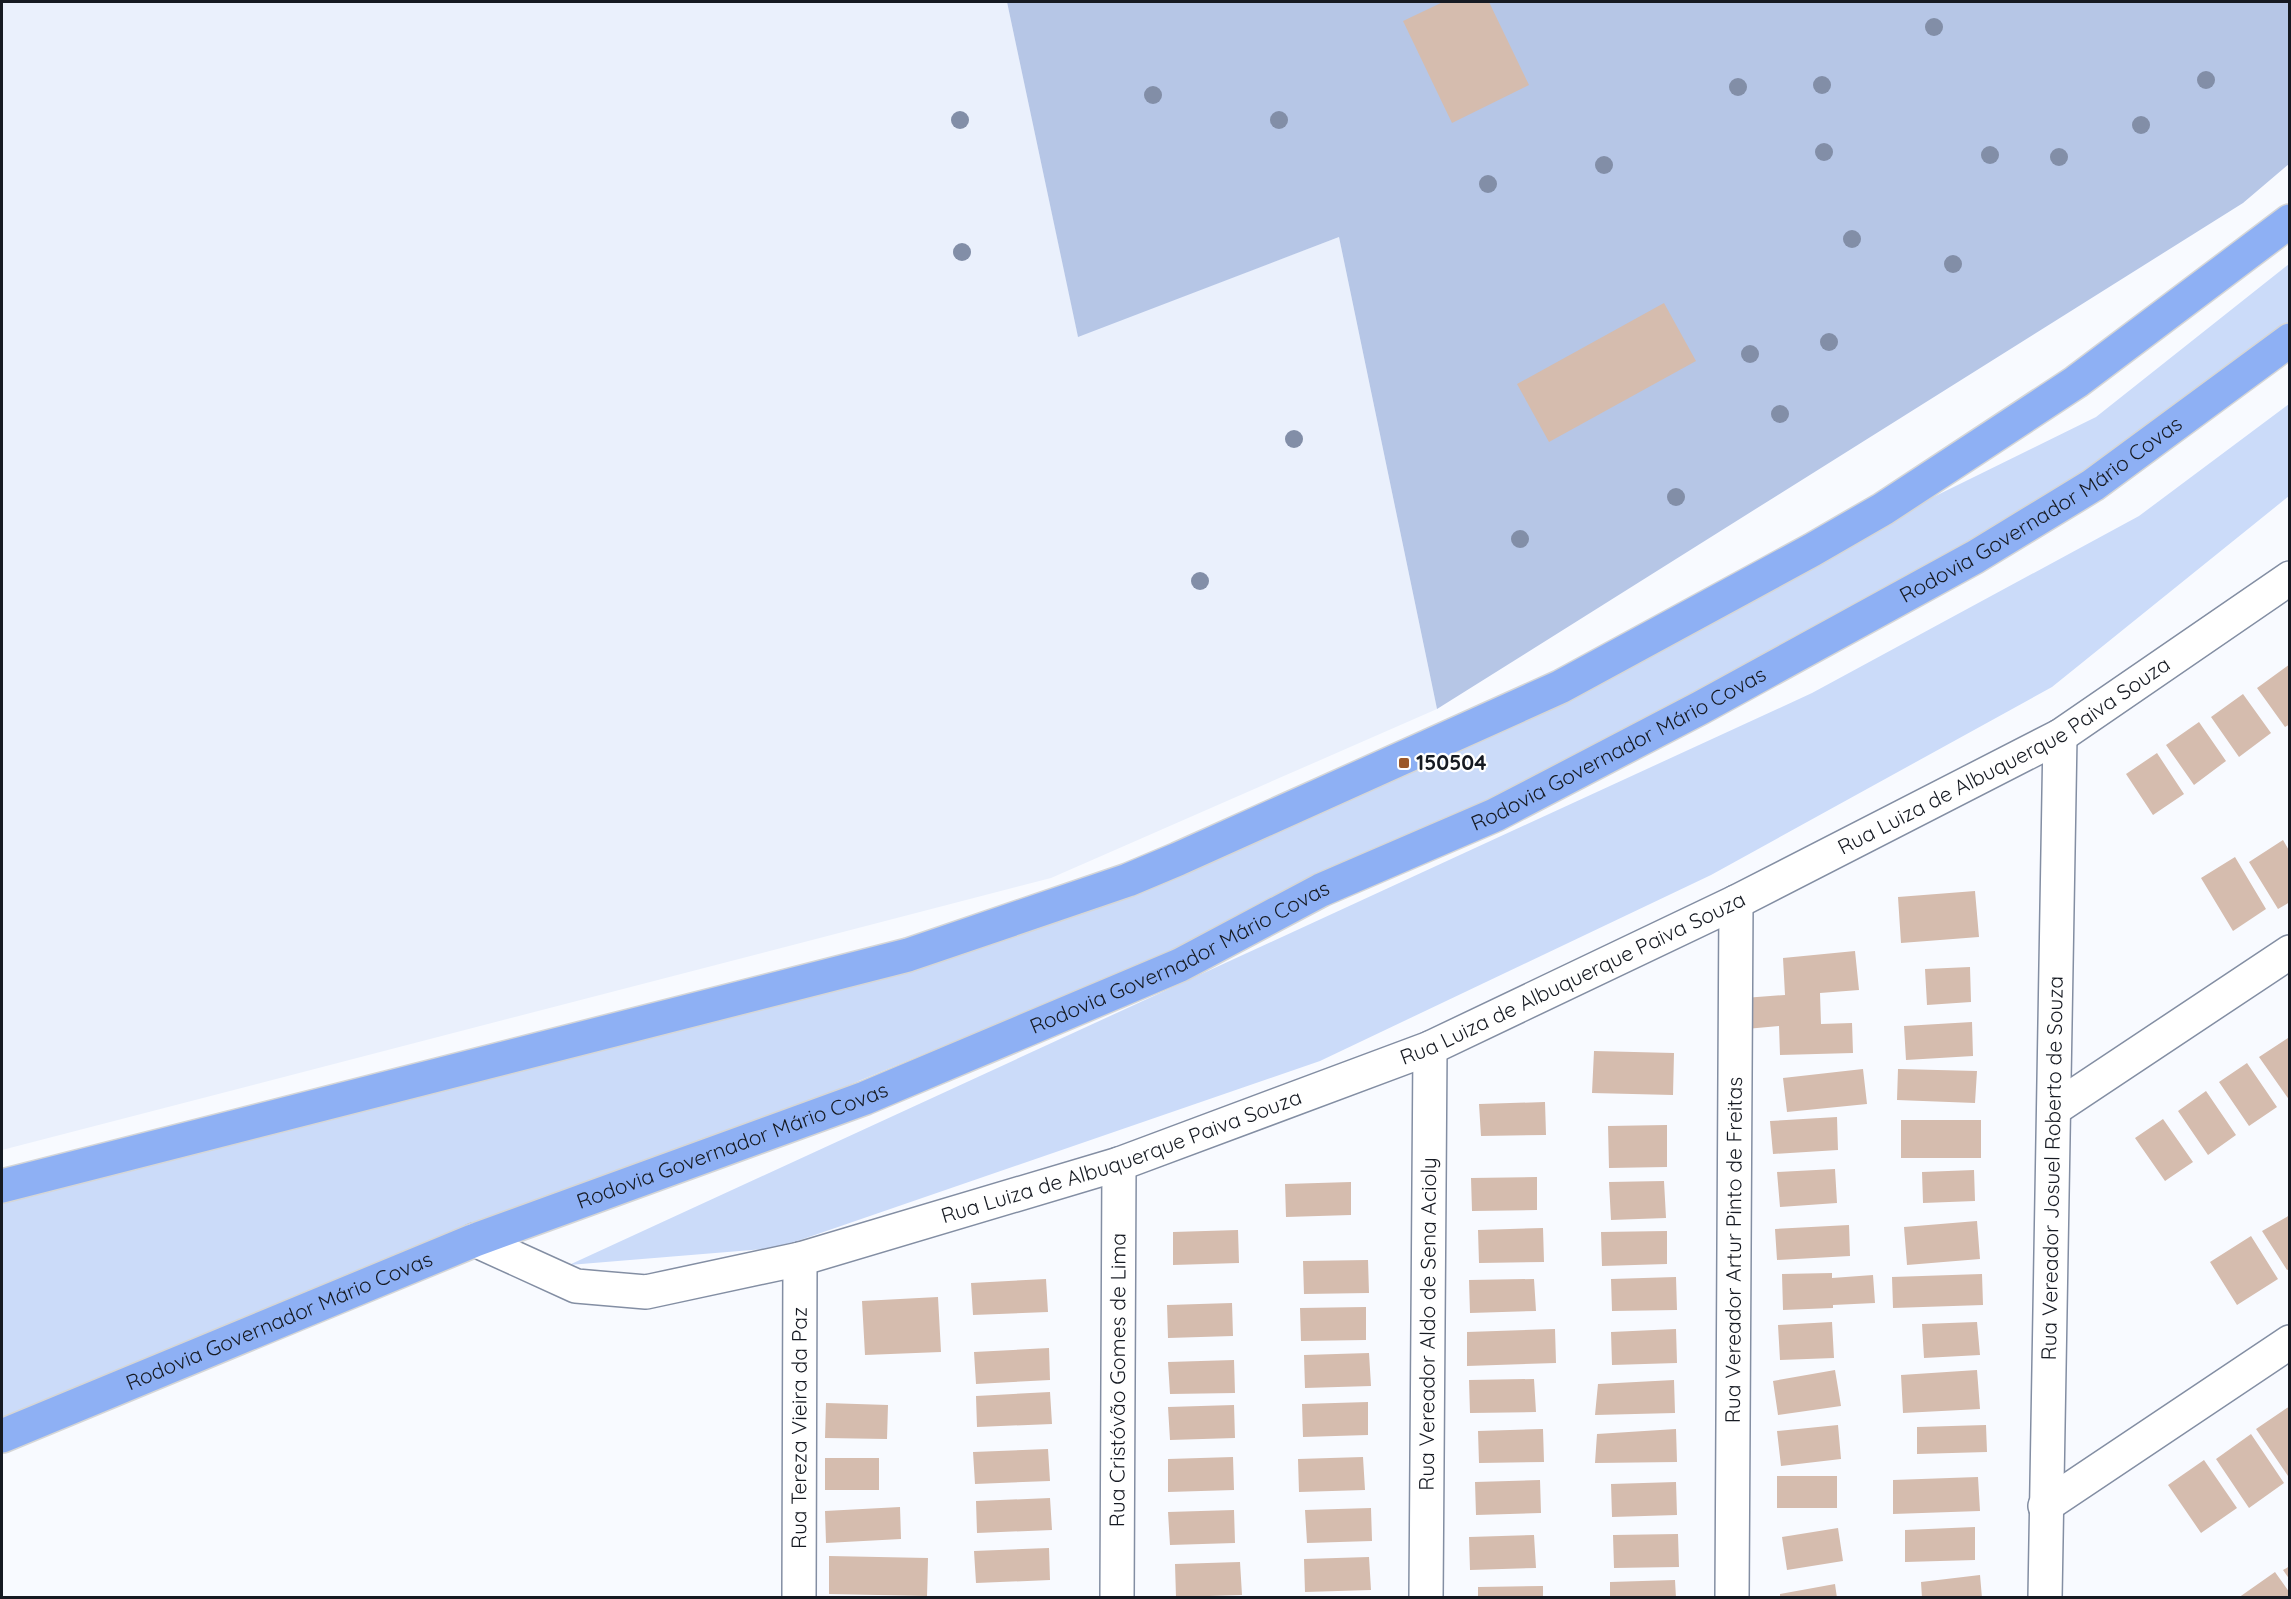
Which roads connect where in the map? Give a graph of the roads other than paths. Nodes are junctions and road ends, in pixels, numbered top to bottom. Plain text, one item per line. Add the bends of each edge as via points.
1 (2289, 221) edge
2 (2289, 340) edge
3 (2289, 578) edge
4 (2060, 736) junction
5 (1737, 902) junction
6 (2289, 951) edge
7 (1430, 1048) junction
8 (2054, 1109) junction
9 (1119, 1164) junction
10 (2, 1186) edge
11 (475, 1240) junction
12 (800, 1259) junction
13 (2289, 1342) edge
14 (2, 1436) edge
15 (2045, 1506) junction
16 (799, 1598) edge
17 (1117, 1598) edge
18 (1426, 1598) edge
19 (1732, 1598) edge
20 (2045, 1598) edge

1 - 10 highway via 2076,382 1883,509 1812,550 1560,687 1178,860 908,955
2 - 11 highway, Rodovia Governador Mário Covas via 2093,485 1975,557 1495,815 1321,890 1180,965 865,1098
3 - 4 street, Rua Luiza de Albuquerque Paiva Souza
4 - 5 street, Rua Luiza de Albuquerque Paiva Souza
4 - 8 street, Rua Vereador Josuel Roberto de Souza
5 - 7 street, Rua Luiza de Albuquerque Paiva Souza
5 - 19 street, Rua Vereador Artur Pinto de Freitas
6 - 8 street
7 - 9 street, Rua Luiza de Albuquerque Paiva Souza
7 - 18 street, Rua Vereador Aldo de Sena Acioly
8 - 15 street, Rua Vereador Josuel Roberto de Souza
9 - 12 street, Rua Luiza de Albuquerque Paiva Souza
9 - 17 street, Rua Cristóvão Gomes de Lima
11 - 12 street, Rua Luiza de Albuquerque Paiva Souza via 576,1286 646,1292
11 - 14 highway, Rodovia Governador Mário Covas
12 - 16 street, Rua Tereza Vieira da Paz
13 - 15 street
15 - 20 street, Rua Vereador Josuel Roberto de Souza

